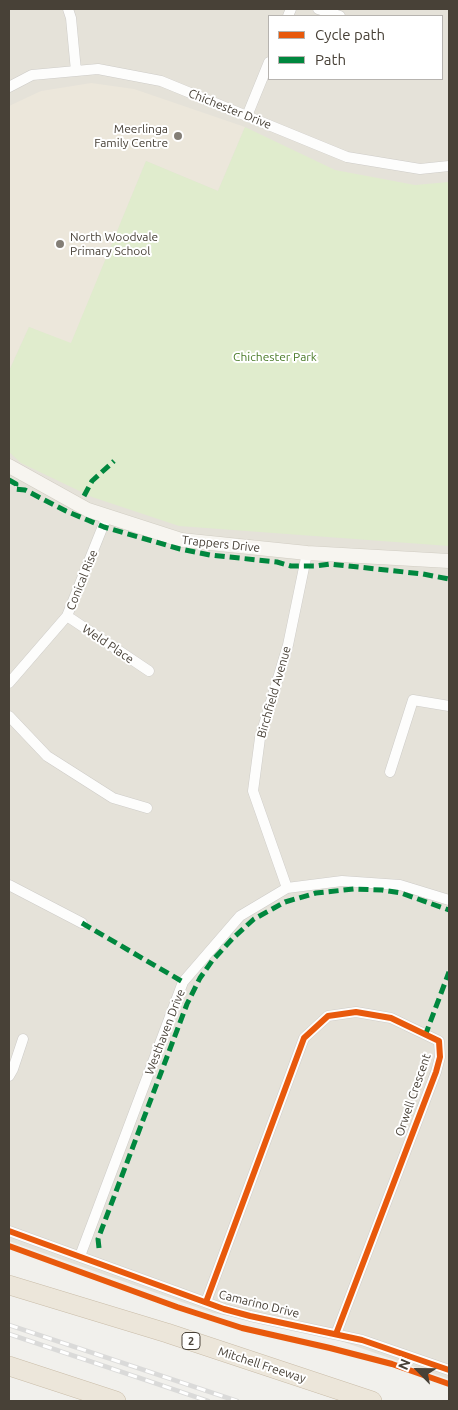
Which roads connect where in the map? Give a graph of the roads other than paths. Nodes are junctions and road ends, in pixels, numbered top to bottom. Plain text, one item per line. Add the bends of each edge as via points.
1 (68, 9) edge
2 (318, 9) edge
3 (337, 15) edge
4 (268, 64) edge
5 (76, 71) junction
6 (9, 86) edge
7 (247, 116) junction
8 (449, 166) edge
9 (9, 468) edge
10 (107, 516) junction
11 (307, 553) junction
12 (449, 561) edge
13 (67, 616) junction
14 (149, 671) dead end
15 (9, 683) edge
16 (449, 706) edge
17 (9, 716) edge
18 (390, 772) dead end
19 (147, 808) dead end
20 (9, 885) edge
21 (287, 888) junction
22 (449, 900) edge
23 (82, 923) dead end
24 (23, 1039) dead end
25 (9, 1076) edge
26 (9, 1231) edge
27 (80, 1256) junction
28 (9, 1285) edge
29 (206, 1302) junction
30 (336, 1334) junction
31 (9, 1366) edge
32 (449, 1370) edge
33 (116, 1401) edge
34 (372, 1401) edge

1 - 5 street via 72,18
2 - 3 street
4 - 7 street
5 - 6 street, Chichester Drive via 32,75
5 - 7 street, Chichester Drive via 98,69 161,81
7 - 8 street, Chichester Drive via 347,157 420,169
9 - 10 main road, Trappers Drive via 88,510
10 - 11 main road, Trappers Drive via 181,540
10 - 13 street, Conical Rise
11 - 12 main road, Trappers Drive
11 - 21 street, Birchfield Avenue via 288,645 260,738 253,791
13 - 14 street, Weld Place
13 - 15 street, Conical Rise
16 - 18 street via 413,700
17 - 19 street via 47,756 112,798
20 - 23 street
21 - 22 street, Westhaven Drive via 342,881 400,885
21 - 27 street, Westhaven Drive via 240,916 183,982
24 - 25 street
26 - 27 street, Camarino Drive
27 - 29 street, Camarino Drive
28 - 34 highway, Mitchell Freeway / 2
29 - 30 street, Camarino Drive via 250,1316
29 - 30 street, Orwell Crescent via 304,1038 328,1016 356,1012 391,1018 439,1041 440,1057
30 - 32 street, Camarino Drive
31 - 33 highway

